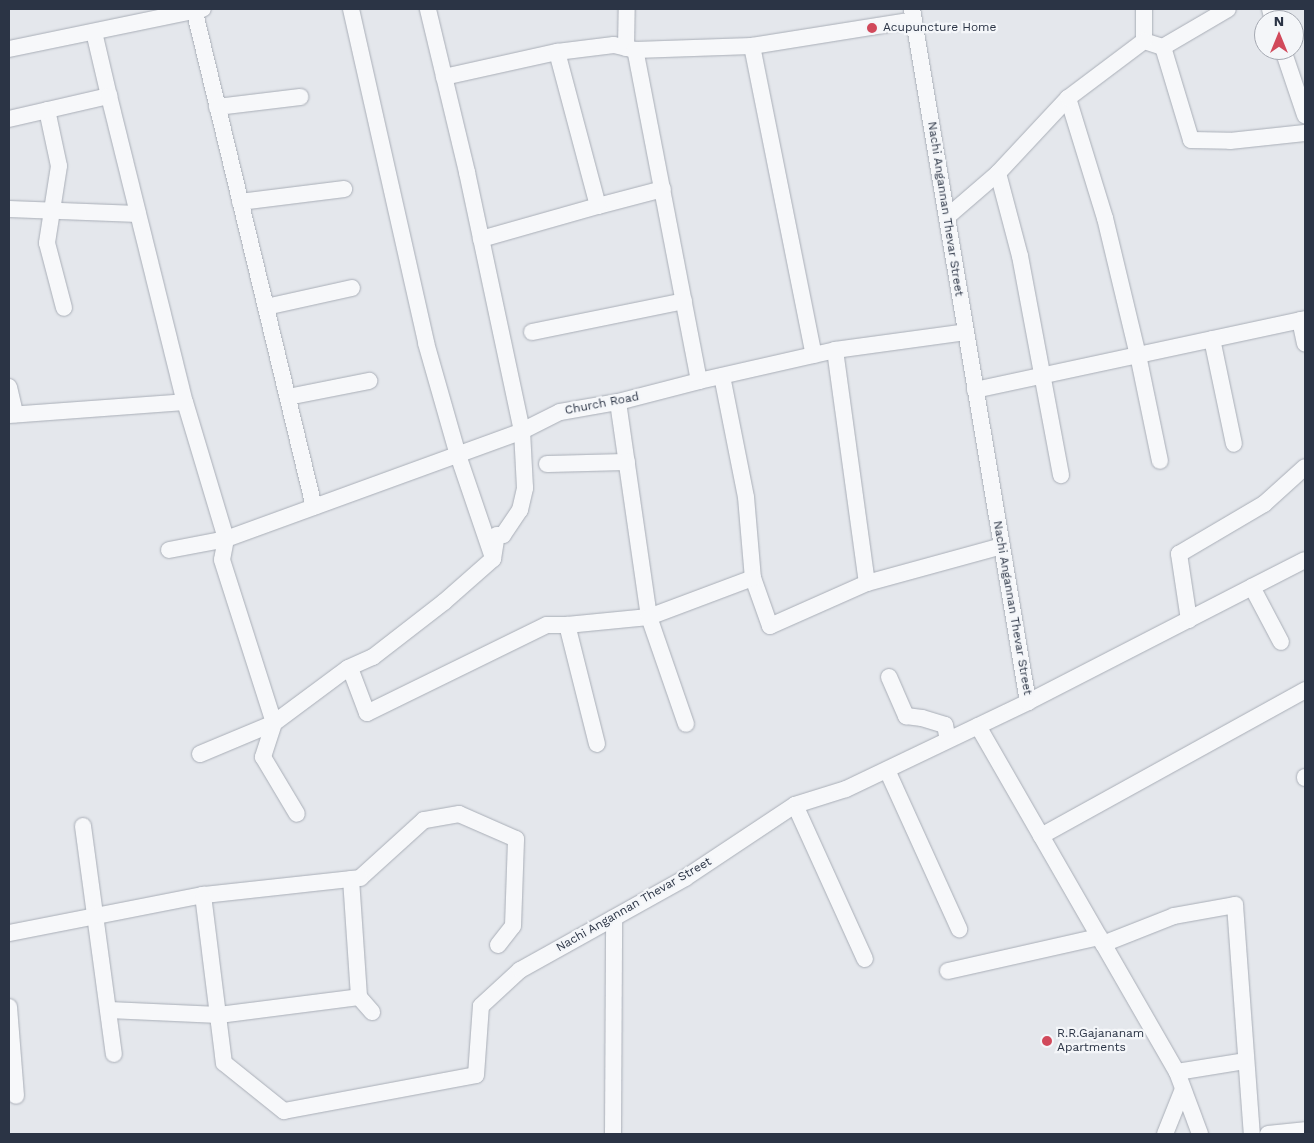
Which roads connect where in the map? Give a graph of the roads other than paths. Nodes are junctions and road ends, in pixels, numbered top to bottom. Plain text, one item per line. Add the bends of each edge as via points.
1 (351, 9) edge
2 (428, 9) edge
3 (627, 9) edge
4 (1144, 9) edge
5 (1228, 9) edge
6 (197, 10) edge
7 (913, 15) edge
8 (94, 32) junction
9 (1144, 41) junction
10 (752, 46) junction
11 (1162, 47) junction
12 (9, 49) edge
13 (630, 49) junction
14 (558, 52) junction
15 (1286, 60) edge
16 (444, 77) junction
17 (109, 96) junction
18 (300, 97) dead end
19 (1068, 98) junction
20 (217, 107) junction
21 (47, 110) junction
22 (1305, 115) edge
23 (9, 119) edge
24 (1305, 134) edge
25 (998, 173) junction
26 (344, 189) dead end
27 (663, 189) junction
28 (240, 202) junction
29 (598, 206) junction
30 (9, 209) edge
31 (53, 211) junction
32 (138, 214) junction
33 (947, 217) junction
34 (481, 239) junction
35 (352, 288) dead end
36 (684, 301) junction
37 (266, 307) junction
38 (64, 308) dead end
39 (1303, 319) edge
40 (532, 332) dead end
41 (966, 332) junction
42 (1212, 339) junction
43 (1305, 343) edge
44 (835, 350) junction
45 (814, 355) junction
46 (1138, 355) junction
47 (722, 376) junction
48 (1042, 376) junction
49 (699, 380) junction
50 (368, 381) dead end
51 (9, 387) edge
52 (975, 390) junction
53 (288, 397) junction
54 (185, 402) junction
55 (618, 402) junction
56 (12, 414) edge
57 (522, 431) junction
58 (1234, 444) dead end
59 (458, 455) junction
60 (1160, 461) dead end
61 (627, 462) junction
62 (547, 464) dead end
63 (1305, 467) edge
64 (1061, 475) dead end
65 (314, 507) junction
66 (226, 539) junction
67 (1002, 546) junction
68 (169, 550) dead end
69 (493, 559) junction
70 (1305, 560) edge
71 (753, 578) junction
72 (867, 583) junction
73 (1252, 587) junction
74 (649, 617) junction
75 (1189, 620) junction
76 (567, 625) junction
77 (1281, 642) dead end
78 (350, 668) junction
79 (888, 677) dead end
80 (1305, 690) edge
81 (1028, 702) junction
82 (274, 723) junction
83 (686, 724) dead end
84 (978, 726) junction
85 (948, 740) junction
86 (597, 744) dead end
87 (200, 754) dead end
88 (887, 770) junction
89 (795, 805) junction
90 (297, 814) dead end
91 (83, 826) dead end
92 (1041, 836) junction
93 (350, 879) junction
94 (204, 895) junction
95 (96, 916) junction
96 (614, 918) junction
97 (959, 930) dead end
98 (9, 933) edge
99 (1101, 940) junction
100 (498, 945) dead end
101 (865, 959) dead end
102 (948, 971) dead end
103 (359, 997) junction
104 (9, 1008) edge
105 (108, 1010) junction
106 (372, 1012) dead end
107 (219, 1015) junction
108 (114, 1054) dead end
109 (1246, 1062) junction
110 (1177, 1072) junction
111 (1183, 1089) junction
112 (16, 1096) dead end
113 (1305, 1130) edge
114 (613, 1134) edge
115 (1164, 1134) edge
116 (1200, 1134) edge
117 (1252, 1134) edge
118 (1268, 1134) edge

1 - 59 street via 426,343
2 - 16 street
3 - 13 street
4 - 9 street
5 - 11 street
6 - 8 street
6 - 20 street
7 - 10 street
7 - 33 street, Nachi Angannan Thevar Street
8 - 12 street
8 - 17 street
9 - 11 street
9 - 19 street
10 - 13 street
10 - 45 street
11 - 24 street via 1191,140
13 - 14 street via 614,45
13 - 27 street
14 - 16 street
14 - 29 street
15 - 22 street
16 - 34 street
17 - 21 street
17 - 32 street
18 - 20 street
19 - 25 street
19 - 46 street via 1105,218
20 - 28 street
21 - 23 street
21 - 31 street via 58,166
25 - 33 street
25 - 48 street via 1020,256
26 - 28 street
27 - 29 street
27 - 36 street
28 - 37 street
29 - 34 street
30 - 31 street
31 - 32 street
31 - 38 street via 47,242
32 - 54 street
33 - 41 street, Nachi Angannan Thevar Street
34 - 57 street
35 - 37 street
36 - 40 street
36 - 49 street
37 - 53 street
39 - 42 street
39 - 43 street
41 - 44 street, Church Road
41 - 52 street, Nachi Angannan Thevar Street
42 - 46 street
42 - 58 street
44 - 45 street, Church Road
44 - 72 street
45 - 47 street, Church Road
46 - 48 street
46 - 60 street
47 - 49 street, Church Road
47 - 71 street via 746,497
48 - 52 street
48 - 64 street
49 - 55 street, Church Road
50 - 53 street
51 - 56 street
52 - 67 street, Nachi Angannan Thevar Street
53 - 65 street
54 - 56 street
54 - 66 street
55 - 57 street, Church Road via 560,412
55 - 61 street
57 - 59 street, Church Road
57 - 69 street via 525,488 520,510 503,535 497,535
59 - 65 street, Church Road
59 - 69 street
61 - 62 street
61 - 74 street
63 - 75 street via 1264,504 1179,554
65 - 66 street, Church Road
66 - 68 street, Church Road
66 - 82 street via 222,560
67 - 72 street
67 - 81 street, Nachi Angannan Thevar Street
69 - 78 street via 373,657
70 - 73 street
71 - 72 street via 770,626
71 - 74 street
73 - 75 street
73 - 77 street
74 - 76 street
74 - 83 street
75 - 81 street
76 - 78 street via 547,625 367,714
76 - 86 street
78 - 82 street
79 - 85 street via 906,716 945,725
80 - 92 street
81 - 84 street, Nachi Angannan Thevar Street
82 - 87 street
82 - 90 street via 263,757
84 - 85 street, Nachi Angannan Thevar Street
84 - 92 street
85 - 88 street, Nachi Angannan Thevar Street
88 - 89 street, Nachi Angannan Thevar Street via 846,789
88 - 97 street
89 - 96 street, Nachi Angannan Thevar Street via 685,878
89 - 101 street
91 - 95 street
92 - 99 street
93 - 94 street
93 - 100 street via 360,878 424,820 459,814 516,839 513,926
93 - 103 street
94 - 95 street
94 - 107 street, Nachi Angannan Thevar Street
95 - 98 street
95 - 105 street
96 - 107 street, Nachi Angannan Thevar Street via 520,970 481,1006 476,1075 284,1111 224,1062
96 - 114 street
99 - 102 street
99 - 109 street via 1174,916 1235,905
99 - 110 street
103 - 106 street
103 - 107 street
104 - 112 street
105 - 107 street
105 - 108 street
109 - 110 street
109 - 117 street
110 - 111 street
111 - 115 street
111 - 116 street
113 - 118 street

